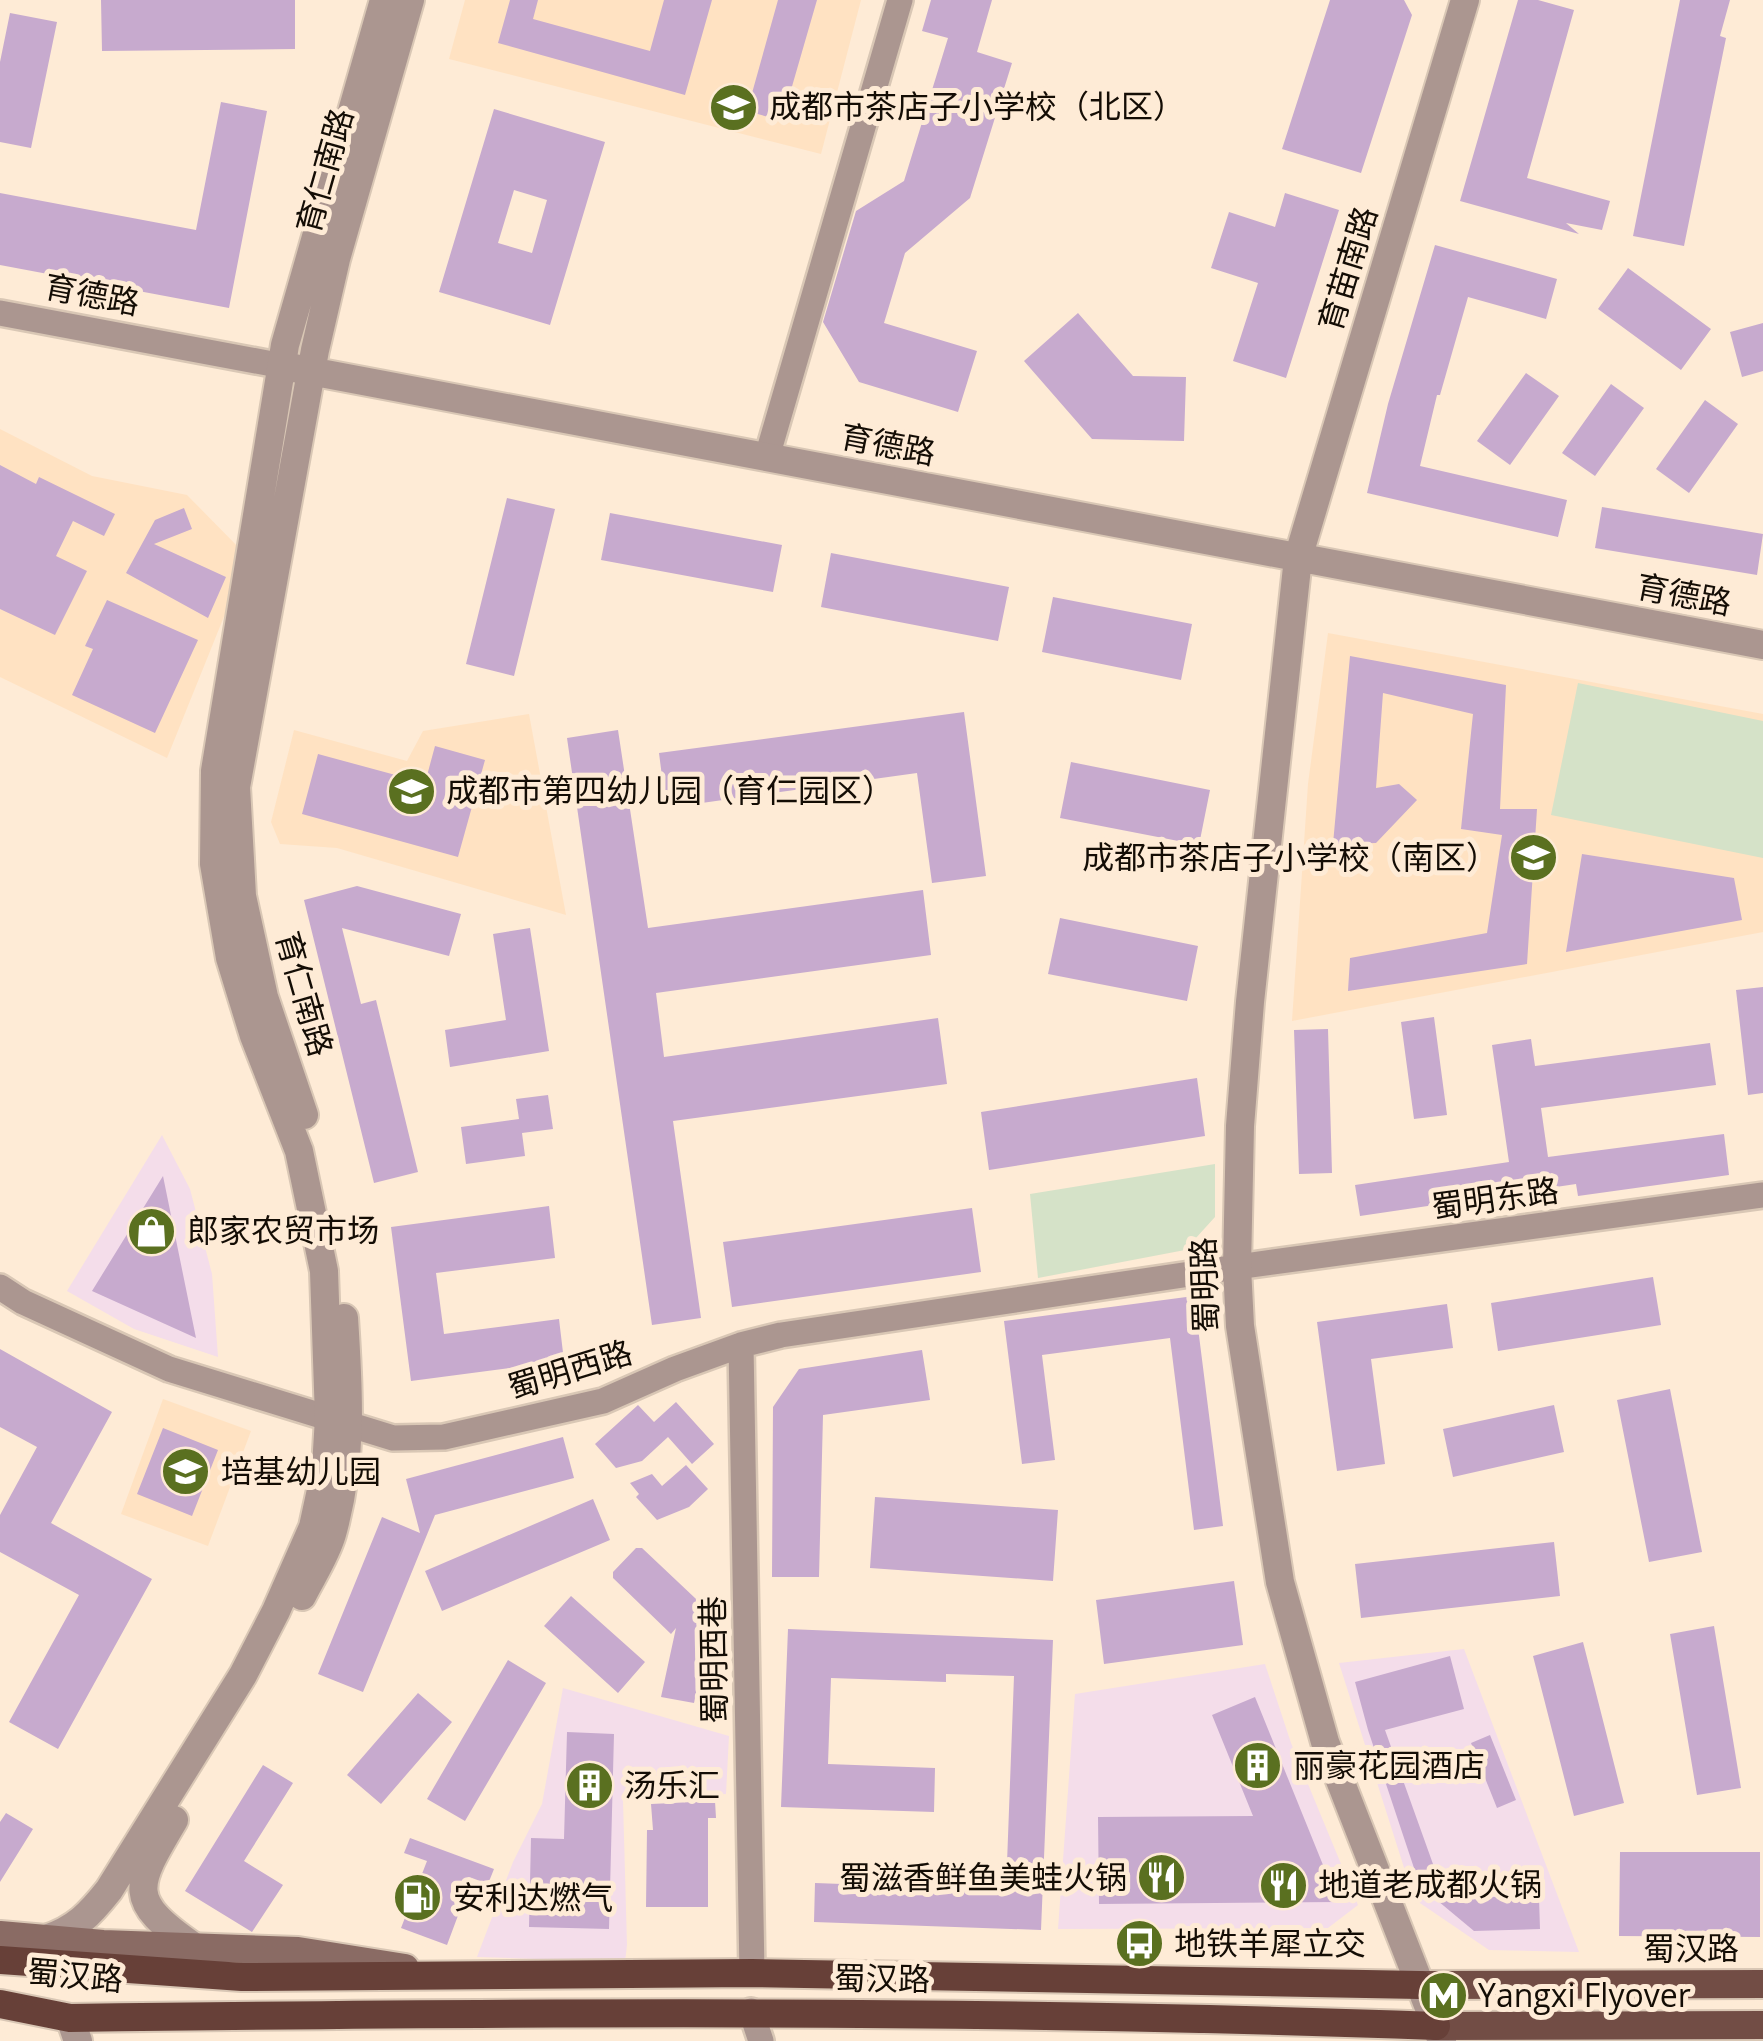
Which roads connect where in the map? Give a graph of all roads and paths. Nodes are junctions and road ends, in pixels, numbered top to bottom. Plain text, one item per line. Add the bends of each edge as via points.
1 (384, 0) edge
2 (410, 0) edge
3 (900, 0) edge
4 (1465, 0) edge
5 (0, 313) edge
6 (282, 366) junction
7 (311, 371) junction
8 (767, 458) junction
9 (1298, 558) junction
10 (1763, 646) edge
11 (1763, 1195) edge
12 (1236, 1267) junction
13 (0, 1287) edge
14 (741, 1345) junction
15 (340, 1421) junction
16 (0, 1935) edge
17 (46, 1939) junction
18 (194, 1948) junction
19 (0, 1960) edge
20 (752, 1974) junction
21 (461, 1976) junction
22 (1763, 1984) edge
23 (1420, 1985) junction
24 (0, 2007) edge
25 (751, 2011) junction
26 (1763, 2025) edge
27 (74, 2030) edge
28 (1439, 2034) edge
29 (762, 2041) edge

1 - 6 street
2 - 7 street, 育仁南路
3 - 8 street
4 - 9 street, 育苗南路
5 - 6 street, 育德路
6 - 7 street, 育德路
6 - 15 street via 215,770 214,864 230,958 300,1151 324,1271
7 - 8 street, 育德路
7 - 15 street, 育仁南路 via 236,787 246,913 264,998 316,1151 342,1275
8 - 9 street, 育德路
9 - 10 street, 育德路
9 - 12 street, 蜀明路 via 1250,1002
11 - 12 street, 蜀明东路
12 - 14 street, 蜀明西路
12 - 23 street, 蜀明路 via 1280,1582 1324,1742
13 - 15 street, 蜀明西路 via 169,1369
14 - 15 street, 蜀明西路 via 603,1401 444,1437 393,1438
14 - 20 street, 蜀明西巷
15 - 17 street via 313,1527 243,1675 109,1890 87,1918
15 - 18 street, 育仁南路 via 331,1537 266,1668 142,1880 150,1911
16 - 17 main road
17 - 18 main road
18 - 21 main road via 298,1951
19 - 21 highway, 蜀汉路 via 242,1977
20 - 21 highway, 蜀汉路
20 - 23 highway, 蜀汉路
22 - 23 main road, 蜀汉路
23 - 28 street, 蜀明路
24 - 27 highway, 蜀汉路 via 32,2010
25 - 27 highway, 蜀汉路
25 - 28 highway, 蜀汉路 via 1210,2018
25 - 29 street
26 - 28 main road, 蜀汉路

